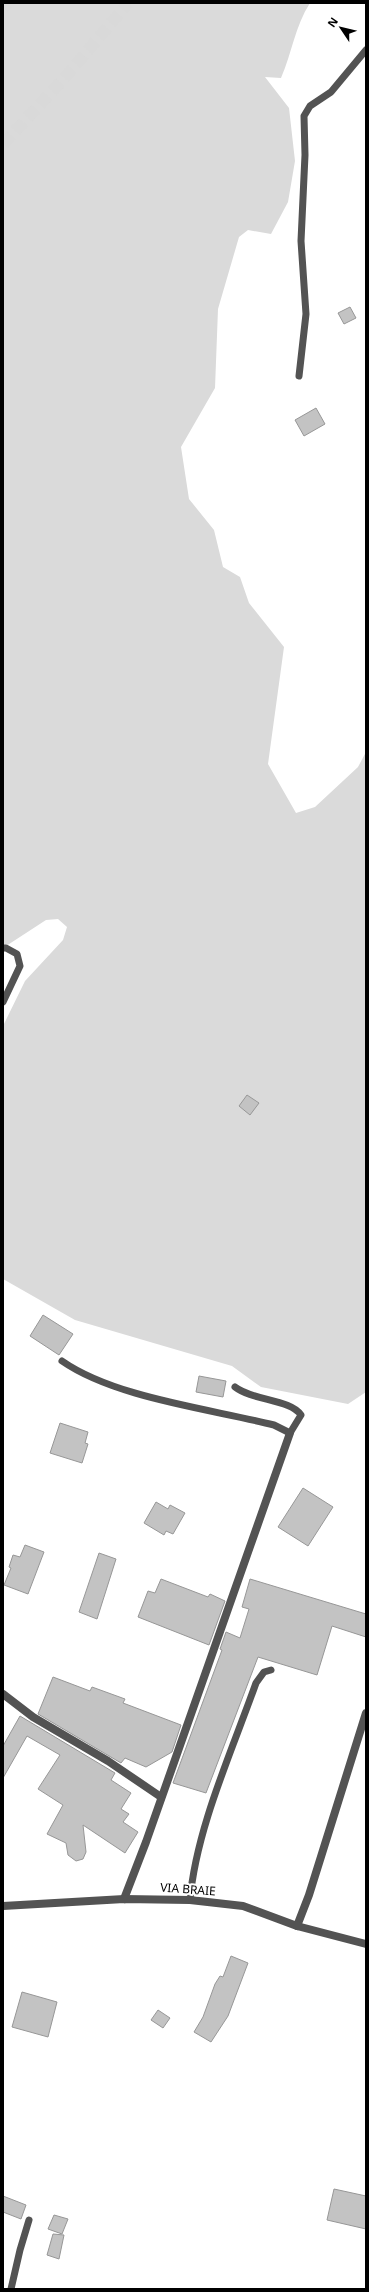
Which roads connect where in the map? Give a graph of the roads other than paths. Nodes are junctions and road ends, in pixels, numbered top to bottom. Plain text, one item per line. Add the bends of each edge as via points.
1 (366, 50) edge
2 (299, 376) dead end
3 (3, 948) edge
4 (3, 1002) edge
5 (62, 1361) dead end
6 (235, 1387) dead end
7 (290, 1433) junction
8 (271, 1670) dead end
9 (3, 1694) edge
10 (366, 1713) edge
11 (161, 1797) junction
12 (124, 1899) junction
13 (190, 1900) junction
14 (3, 1906) edge
15 (297, 1926) junction
16 (366, 1944) edge
17 (29, 2220) dead end
18 (11, 2289) edge

1 - 2 lane via 331,92 310,106 304,116 301,241 306,314
3 - 4 lane via 17,954 20,966
5 - 7 lane via 91,1378 160,1399 274,1425
6 - 7 lane via 244,1394 298,1411 301,1415
7 - 11 street
8 - 13 lane via 264,1672 256,1684 215,1795 192,1876
9 - 11 street via 33,1717 108,1761
10 - 15 street
11 - 12 street
12 - 13 street, VIA BRAIE
12 - 14 street, VIA BRAIE
13 - 15 street, VIA BRAIE via 243,1906
15 - 16 street, VIA BRAIE
17 - 18 lane

